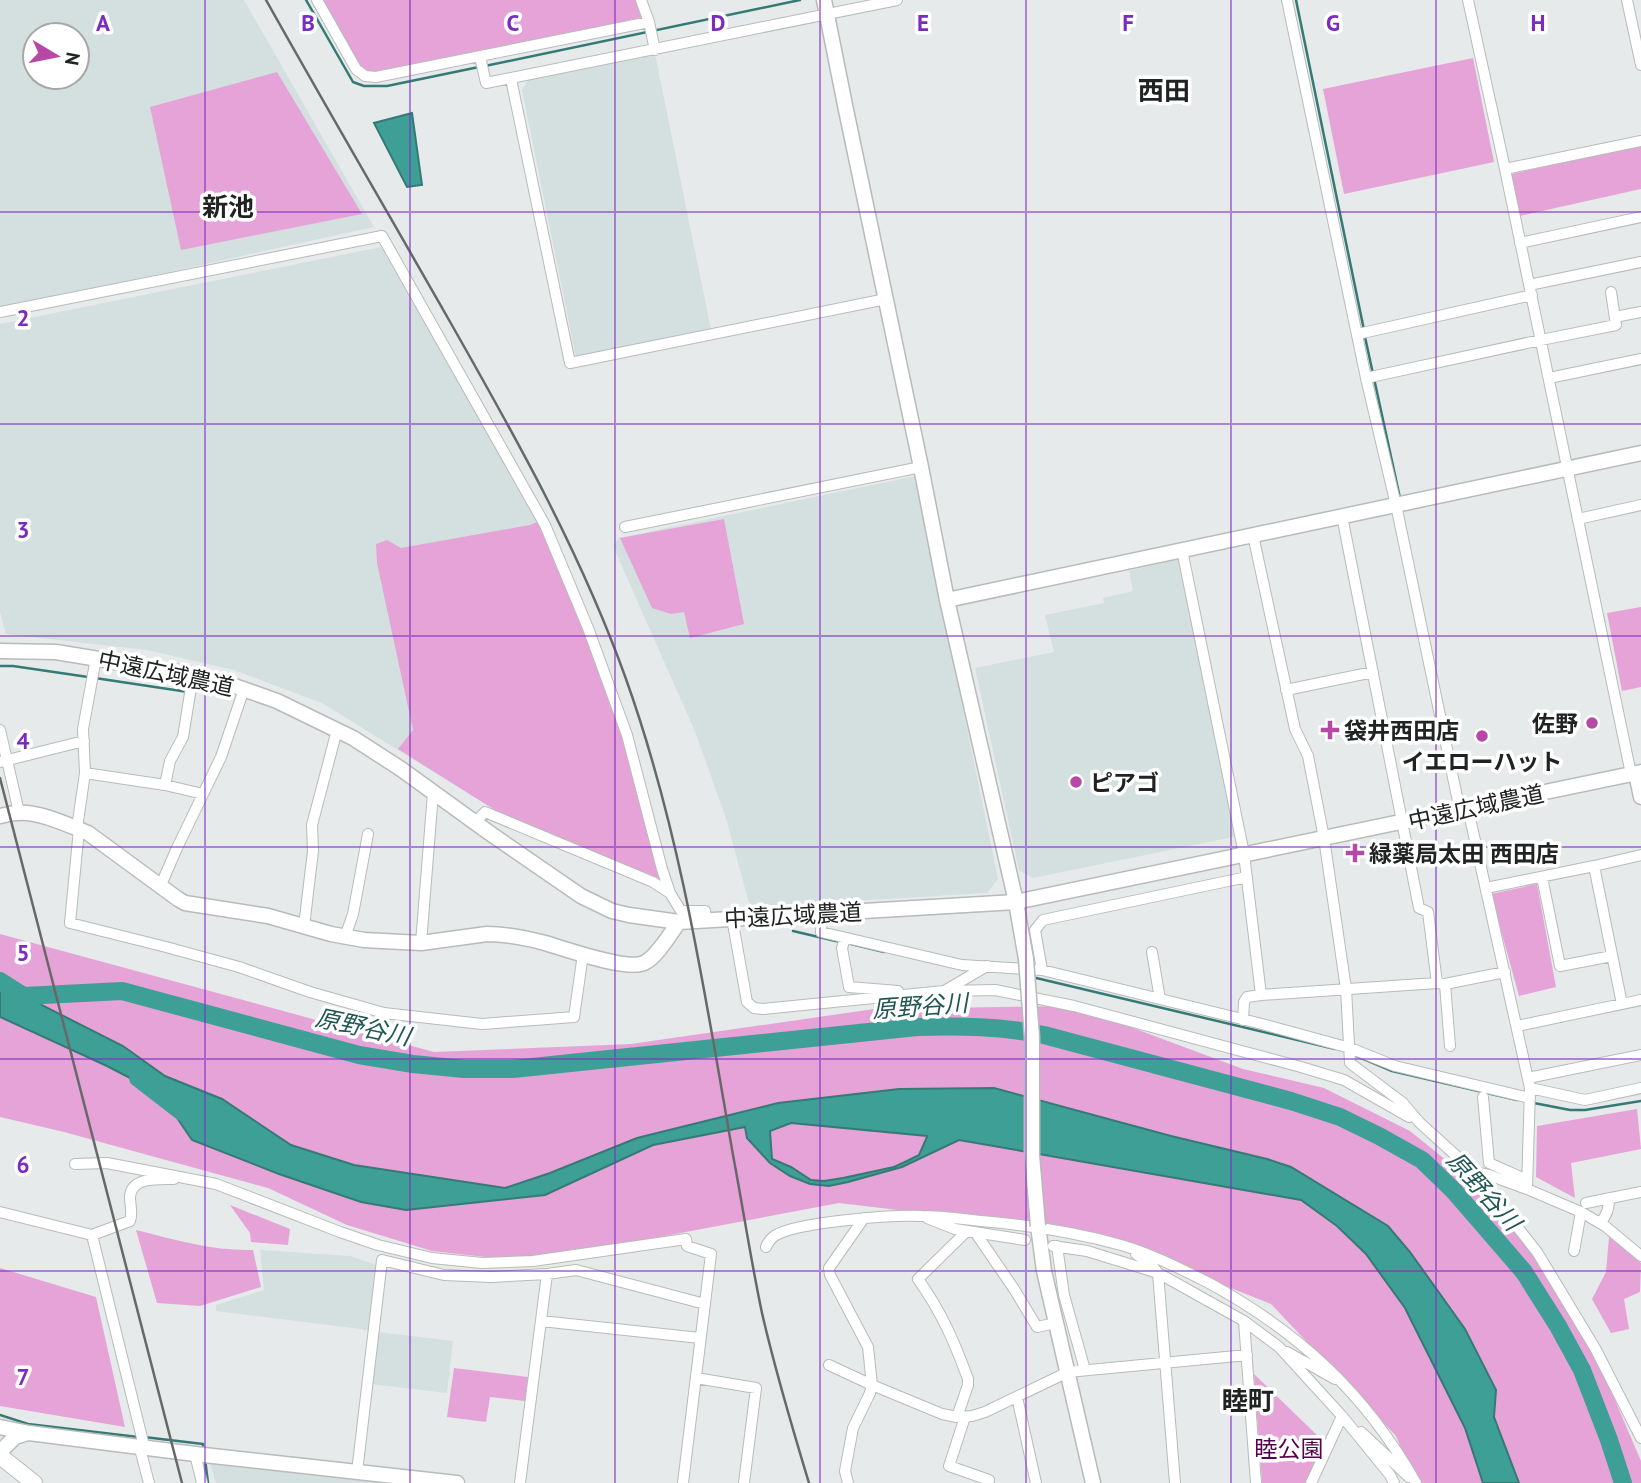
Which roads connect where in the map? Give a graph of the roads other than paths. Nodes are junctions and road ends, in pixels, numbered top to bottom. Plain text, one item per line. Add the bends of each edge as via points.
1 (317, 0) edge
2 (642, 0) edge
3 (897, 0) edge
4 (1287, 0) edge
5 (1468, 0) edge
6 (1627, 0) edge
7 (826, 8) edge
8 (649, 22) junction
9 (655, 50) junction
10 (480, 57) junction
11 (1641, 65) edge
12 (510, 79) junction
13 (1641, 141) edge
14 (1505, 169) junction
15 (1641, 217) edge
16 (1520, 243) junction
17 (1641, 262) edge
18 (1530, 290) junction
19 (1611, 292) dead end
20 (886, 299) junction
21 (0, 312) edge
22 (1641, 312) edge
23 (1615, 317) junction
24 (1363, 333) junction
25 (1541, 340) junction
26 (1641, 359) edge
27 (1372, 377) junction
28 (1549, 378) junction
29 (1641, 453) edge
30 (921, 467) junction
31 (1568, 468) junction
32 (1396, 505) junction
33 (1641, 505) edge
34 (1342, 516) junction
35 (1578, 520) junction
36 (625, 527) dead end
37 (1253, 535) junction
38 (1182, 550) junction
39 (947, 600) junction
40 (0, 651) edge
41 (96, 658) junction
42 (1373, 671) junction
43 (194, 675) junction
44 (244, 689) junction
45 (1286, 690) junction
46 (0, 730) edge
47 (337, 730) junction
48 (84, 741) junction
49 (4, 762) edge
50 (85, 773) junction
51 (1636, 773) edge
52 (165, 785) junction
53 (433, 793) junction
54 (203, 794) junction
55 (1641, 797) edge
56 (1464, 810) junction
57 (19, 812) junction
58 (0, 816) edge
59 (1402, 822) junction
60 (475, 823) junction
61 (78, 828) junction
62 (368, 834) dead end
63 (1324, 838) junction
64 (1244, 854) junction
65 (1641, 855) edge
66 (1594, 866) junction
67 (1247, 877) junction
68 (1542, 877) junction
69 (160, 887) junction
70 (1486, 888) junction
71 (670, 894) junction
72 (1016, 902) junction
73 (822, 913) junction
74 (732, 918) junction
75 (707, 920) junction
76 (679, 922) junction
77 (304, 926) junction
78 (345, 937) junction
79 (845, 938) junction
80 (421, 943) junction
81 (1152, 952) dead end
82 (583, 954) junction
83 (1612, 956) junction
84 (988, 966) junction
85 (1042, 970) junction
86 (1505, 972) junction
87 (1441, 984) junction
88 (1346, 989) junction
89 (944, 991) junction
90 (923, 993) junction
91 (1261, 995) junction
92 (1160, 999) junction
93 (1641, 1000) edge
94 (1622, 1004) junction
95 (1243, 1020) junction
96 (1517, 1026) junction
97 (1450, 1046) dead end
98 (1350, 1048) junction
99 (1641, 1055) edge
100 (1529, 1088) junction
101 (1641, 1088) edge
102 (1483, 1097) dead end
103 (1419, 1122) junction
104 (75, 1164) dead end
105 (1474, 1172) junction
106 (191, 1178) junction
107 (1527, 1184) junction
108 (1641, 1192) edge
109 (1609, 1198) junction
110 (1584, 1207) junction
111 (0, 1212) edge
112 (923, 1216) junction
113 (864, 1218) junction
114 (1600, 1223) junction
115 (1038, 1226) junction
116 (971, 1232) junction
117 (93, 1235) junction
118 (1025, 1240) dead end
119 (1124, 1246) junction
120 (766, 1247) dead end
121 (1574, 1251) dead end
122 (1641, 1255) edge
123 (1158, 1273) junction
124 (547, 1274) junction
125 (705, 1304) junction
126 (541, 1321) junction
127 (1244, 1321) junction
128 (1056, 1323) junction
129 (701, 1338) junction
130 (1279, 1347) junction
131 (1247, 1355) junction
132 (1165, 1363) junction
133 (829, 1365) dead end
134 (1085, 1370) junction
135 (1068, 1372) junction
136 (696, 1378) junction
137 (872, 1385) junction
138 (1347, 1387) junction
139 (1017, 1396) junction
140 (1342, 1416) junction
141 (961, 1417) junction
142 (0, 1427) edge
143 (29, 1433) junction
144 (1641, 1438) edge
145 (141, 1446) junction
146 (0, 1454) edge
147 (195, 1454) junction
148 (356, 1472) junction
149 (34, 1483) edge
150 (149, 1483) edge
151 (202, 1483) edge
152 (457, 1483) edge
153 (520, 1483) edge
154 (683, 1483) edge
155 (744, 1483) edge
156 (848, 1483) edge
157 (988, 1483) edge
158 (1036, 1483) edge
159 (1093, 1483) edge
160 (1175, 1483) edge
161 (1256, 1483) edge
162 (1311, 1483) edge
163 (1394, 1483) edge
164 (1415, 1483) edge

1 - 10 street via 356,69 365,76
2 - 8 street
3 - 7 street
4 - 24 street
5 - 14 street
6 - 11 street
7 - 9 street
7 - 20 street
8 - 9 street
8 - 10 street
9 - 12 street
10 - 12 street via 486,83
12 - 20 street via 570,363
13 - 14 street
14 - 16 street
15 - 16 street
16 - 18 street
17 - 18 street
18 - 24 street
18 - 25 street
19 - 23 street
20 - 30 street
21 - 71 street via 382,236 545,525 627,735
22 - 23 street
23 - 25 street via 1616,325
24 - 27 street
25 - 27 street
25 - 28 street
26 - 28 street
27 - 32 street
28 - 31 street
29 - 31 street
30 - 36 street
30 - 39 street
31 - 32 street
31 - 35 street
32 - 34 street
32 - 56 street
33 - 35 street
34 - 37 street
34 - 42 street
35 - 51 street
37 - 38 street
37 - 45 street
38 - 39 street
38 - 64 street
39 - 72 street
40 - 41 street, 中遠広域農道
41 - 43 street, 中遠広域農道
41 - 48 street
42 - 45 street
42 - 59 street
43 - 44 street, 中遠広域農道
43 - 52 street via 183,737 170,761
44 - 47 street, 中遠広域農道
44 - 54 street
45 - 63 street via 1295,729 1308,756
46 - 49 street
47 - 53 street, 中遠広域農道
47 - 77 street via 312,825
48 - 49 street
48 - 50 street
49 - 57 street
50 - 52 street
50 - 61 street
51 - 55 street
51 - 56 street, 中遠広域農道
52 - 54 street
53 - 60 street, 中遠広域農道
53 - 80 street
54 - 69 street
56 - 59 street, 中遠広域農道
56 - 70 street
57 - 58 street
57 - 61 street
59 - 63 street, 中遠広域農道
59 - 87 street via 1419,908 1428,912
60 - 71 street via 485,812 653,882
60 - 76 street, 中遠広域農道 via 598,905
61 - 69 street
61 - 82 street via 69,923 239,967 384,1013 482,1024 574,1017
62 - 78 street
63 - 64 street, 中遠広域農道
63 - 88 street
64 - 67 street
64 - 72 street, 中遠広域農道
65 - 66 street
66 - 68 street
66 - 83 street
67 - 85 street via 1043,920 1035,930
67 - 91 street
68 - 70 street
68 - 83 street via 1560,967
69 - 77 street via 185,902
70 - 86 street
71 - 75 street via 681,911 705,911
72 - 73 street, 中遠広域農道
72 - 115 street, bridge via 1032,1037 1032,1155
73 - 74 street, 中遠広域農道
73 - 79 street via 821,932
74 - 75 street, 中遠広域農道
74 - 90 street via 747,1002 754,1008
75 - 76 street, 中遠広域農道
76 - 82 street via 652,957 636,965
77 - 78 street
78 - 80 street
79 - 84 street via 962,965
79 - 90 street via 842,948 849,987
80 - 82 street via 486,933
81 - 92 street
83 - 94 street
84 - 85 street
84 - 89 street
85 - 92 street
86 - 87 street
86 - 96 street
87 - 88 street
87 - 97 street
88 - 91 street
88 - 98 street
89 - 90 street
89 - 103 street via 995,990 1074,1006 1301,1067 1344,1080
91 - 95 street via 1247,997
92 - 95 street
93 - 94 street
94 - 96 street
95 - 98 street
96 - 100 street
98 - 100 street via 1395,1066
98 - 103 street via 1350,1063 1403,1103
99 - 100 street
100 - 101 street via 1585,1100
100 - 107 street
102 - 107 street via 1489,1163
103 - 105 street
104 - 106 street via 107,1163
105 - 107 street
105 - 144 street via 1537,1252 1595,1348
106 - 117 street via 137,1183 131,1188 130,1221
106 - 125 street via 378,1245 432,1258 482,1264 533,1261 685,1239 687,1246 711,1254
107 - 110 street
108 - 109 street
109 - 110 street
109 - 114 street
110 - 114 street
110 - 121 street
111 - 117 street
112 - 113 street
112 - 115 street
112 - 116 street
113 - 120 street via 794,1229 775,1235
113 - 137 street via 829,1268 869,1347
114 - 122 street
115 - 119 street
115 - 128 street
116 - 118 street
116 - 128 street via 1037,1326
116 - 141 street via 918,1279 951,1335 968,1380
117 - 145 street
119 - 123 street
119 - 138 street via 1227,1293 1299,1342
123 - 127 street
123 - 132 street
123 - 134 street via 1055,1246
124 - 125 street via 576,1270
124 - 126 street
124 - 148 street via 444,1275 382,1260
125 - 129 street
126 - 129 street
126 - 153 street
127 - 130 street
127 - 131 street
128 - 135 street
129 - 136 street
130 - 138 street
130 - 140 street
131 - 132 street
131 - 161 street
132 - 134 street
132 - 160 street
133 - 137 street
134 - 135 street
135 - 139 street
135 - 159 street
136 - 154 street
136 - 155 street via 756,1388
137 - 141 street via 922,1407
137 - 156 street via 853,1428 845,1471
138 - 164 street
139 - 141 street via 985,1412
139 - 158 street
140 - 162 street
140 - 163 street
140 - 164 street
141 - 157 street via 950,1466
142 - 143 street
143 - 145 street
143 - 146 street via 15,1437
145 - 147 street
145 - 150 street
146 - 149 main road
147 - 148 street
147 - 151 street
148 - 152 street

